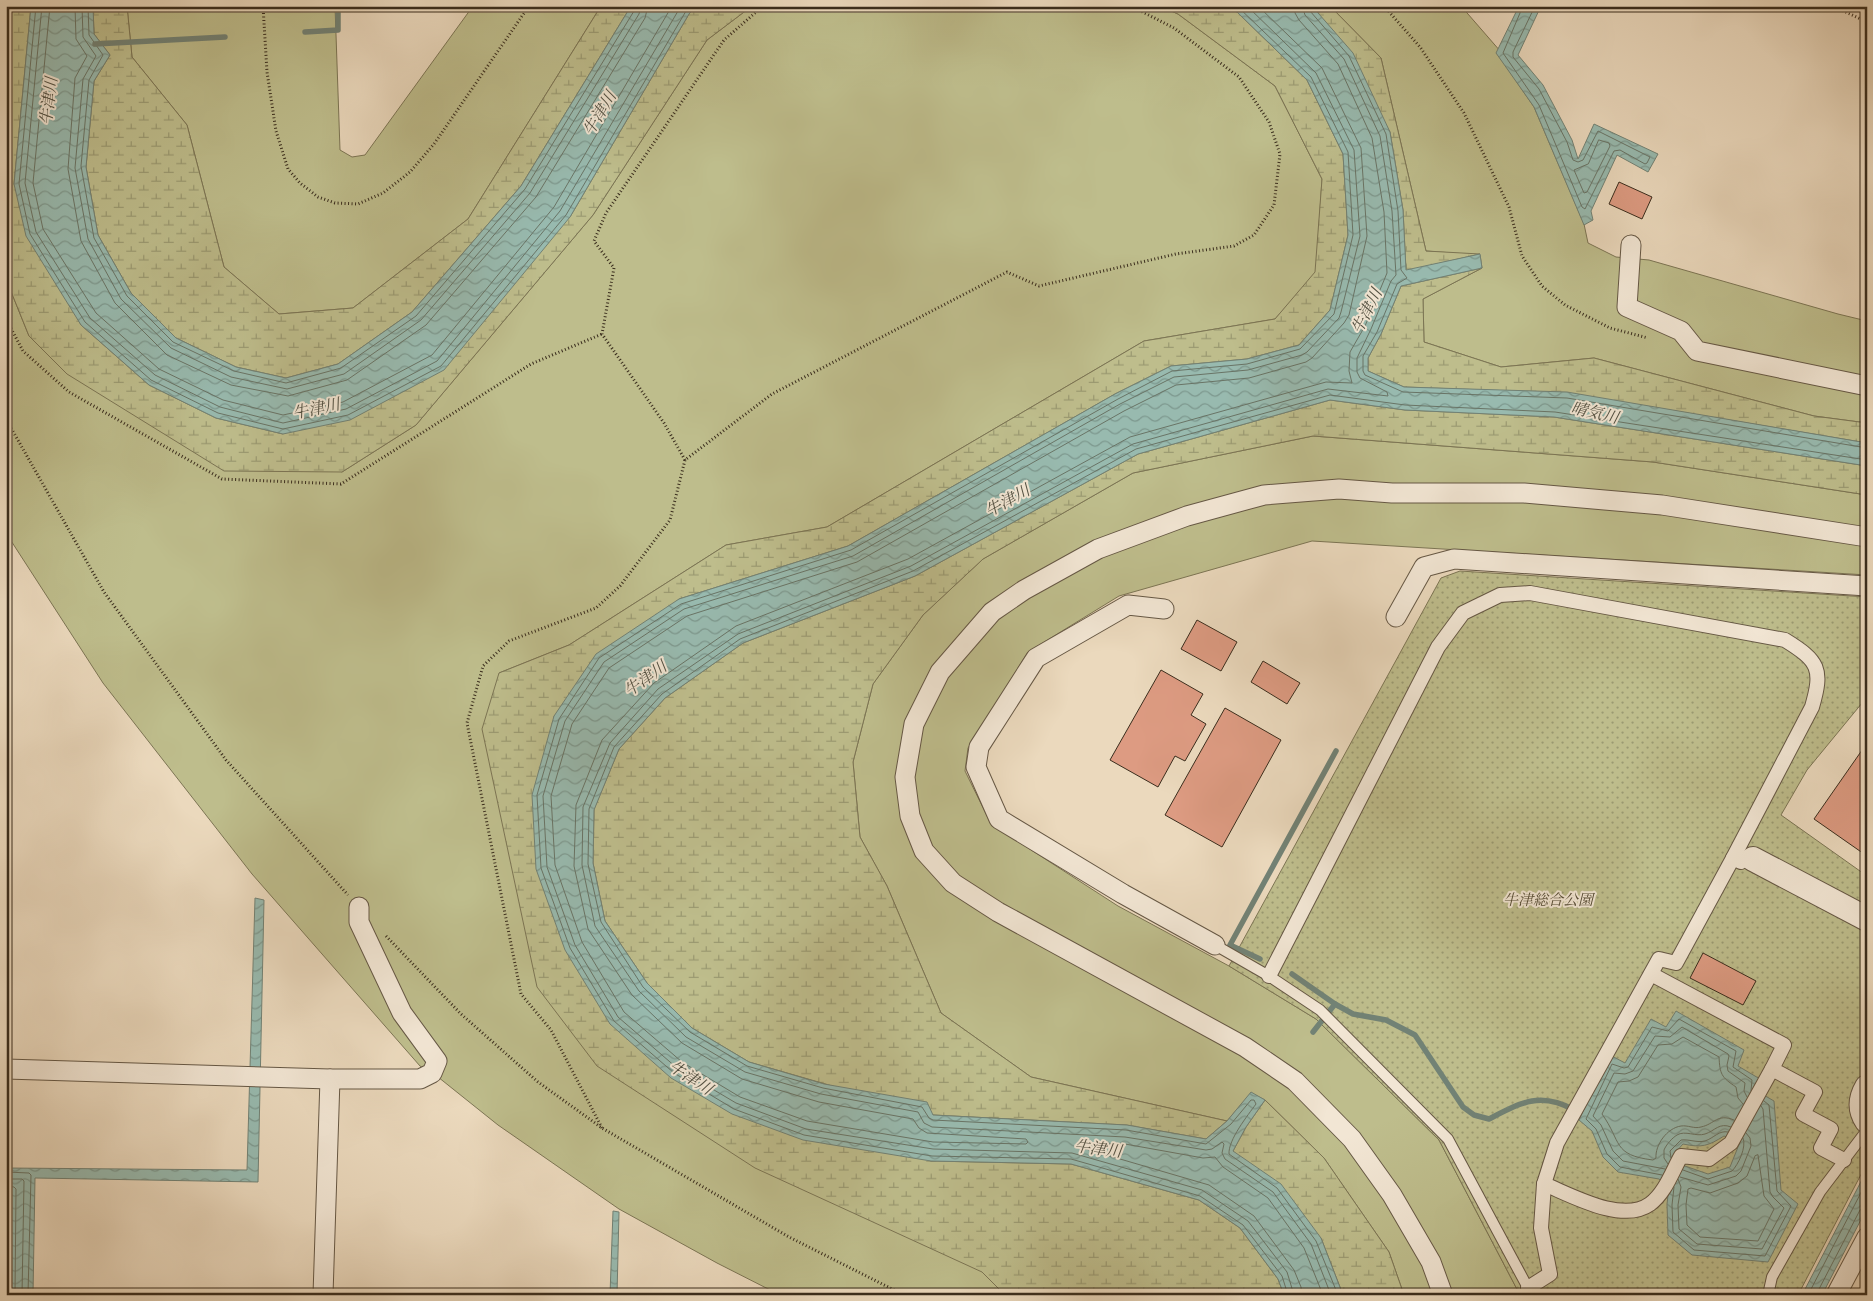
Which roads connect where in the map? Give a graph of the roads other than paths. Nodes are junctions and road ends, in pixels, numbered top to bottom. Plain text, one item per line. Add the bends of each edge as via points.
1 (1631, 245) dead end
2 (1867, 386) edge
3 (1867, 537) edge
4 (1867, 586) edge
5 (1164, 609) dead end
6 (1396, 618) dead end
7 (1743, 858) junction
8 (359, 907) road end
9 (1867, 919) edge
10 (1215, 945) joint
11 (1651, 974) junction
12 (1269, 976) junction
13 (6, 1069) edge
14 (1772, 1069) junction
15 (330, 1079) junction
16 (1867, 1087) edge
17 (1867, 1121) edge
18 (1867, 1130) edge
19 (1844, 1160) junction
20 (1544, 1184) junction
21 (1867, 1237) edge
22 (1528, 1291) edge
23 (323, 1295) edge
24 (1443, 1295) edge
25 (1768, 1295) edge
26 (1836, 1295) edge

1 - 2 street via 1628,306 1681,331 1697,351
3 - 24 street via 1662,505 1524,493 1392,493 1339,489 1264,495 1187,516 1098,550 1024,590 992,612 940,672 914,724 905,777 910,816 924,850 953,883 998,912 1245,1047 1295,1081 1352,1139 1392,1195 1432,1262
4 - 6 street via 1454,559 1424,567
5 - 10 street via 1128,605 1036,658 978,747 976,767 999,819
7 - 9 street
7 - 11 street via 1676,963 1659,959
7 - 12 street via 1812,707 1818,684 1816,668 1804,651 1786,640 1530,593 1500,595 1462,613 1438,646
8 - 15 street via 358,922 402,1013 437,1061 432,1073 420,1079
10 - 12 lane
11 - 14 street via 1784,1045
11 - 20 street via 1556,1143
12 - 22 lane via 1320,1010 1448,1138
13 - 15 street
14 - 19 street via 1815,1092 1803,1114 1831,1129 1821,1148
14 - 20 street via 1731,1143 1709,1159 1681,1156 1664,1189 1649,1204 1630,1211 1612,1210
15 - 23 street
16 - 17 street via 1860,1102
18 - 19 lane
19 - 25 lane via 1820,1192 1772,1276
20 - 22 street via 1540,1228 1550,1274
21 - 26 street

